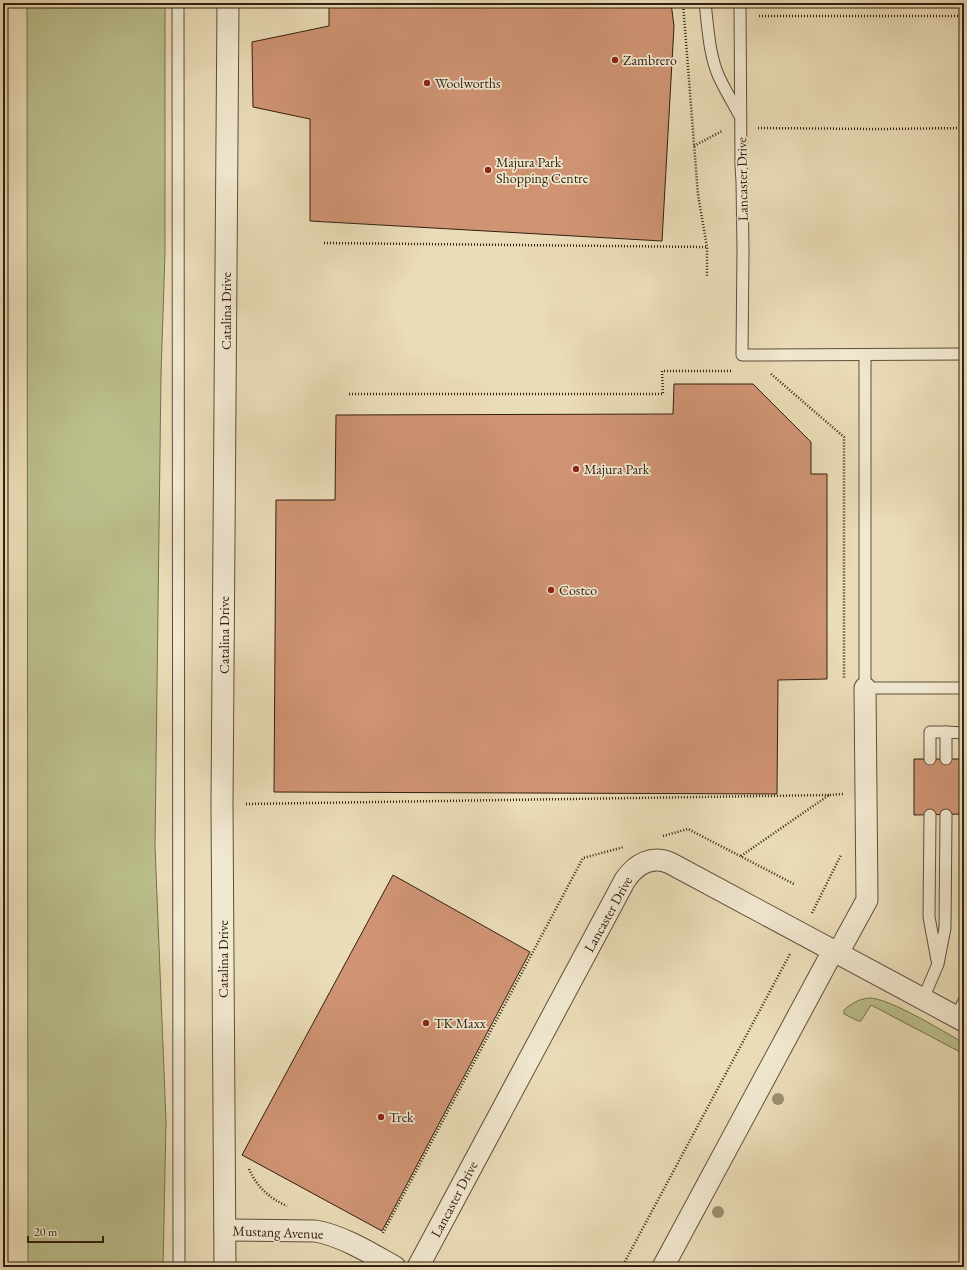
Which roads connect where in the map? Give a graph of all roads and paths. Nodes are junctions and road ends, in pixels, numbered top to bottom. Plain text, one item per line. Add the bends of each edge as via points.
1 (178, 3) edge
2 (228, 3) edge
3 (683, 3) edge
4 (705, 3) edge
5 (740, 3) edge
6 (740, 16) junction
7 (964, 16) edge
8 (740, 116) junction
9 (741, 128) junction
10 (964, 128) edge
11 (694, 146) junction
12 (324, 242) dead end
13 (707, 247) junction
14 (708, 277) dead end
15 (964, 354) edge
16 (865, 355) junction
17 (738, 372) dead end
18 (769, 372) dead end
19 (349, 394) dead end
20 (844, 683) dead end
21 (865, 688) junction
22 (964, 688) edge
23 (946, 732) junction
24 (964, 733) edge
25 (930, 760) dead end
26 (946, 760) dead end
27 (829, 795) junction
28 (844, 802) dead end
29 (222, 805) junction
30 (930, 815) dead end
31 (946, 815) dead end
32 (842, 848) dead end
33 (741, 856) dead end
34 (582, 858) dead end
35 (802, 934) junction
36 (836, 952) junction
37 (938, 964) junction
38 (923, 999) junction
39 (961, 1013) edge
40 (225, 1230) junction
41 (381, 1236) dead end
42 (179, 1267) edge
43 (225, 1267) edge
44 (395, 1267) edge
45 (418, 1267) edge
46 (622, 1267) edge
47 (663, 1267) edge

1 - 42 lane
2 - 29 street, Catalina Drive
3 - 11 path
4 - 8 lane via 715,66 720,81
5 - 6 lane, Lancaster Drive
6 - 7 path
6 - 8 lane, Lancaster Drive
8 - 9 lane, Lancaster Drive
9 - 10 path
9 - 11 path via 726,129
9 - 16 lane, Lancaster Drive via 742,355
11 - 13 path via 698,195
12 - 13 path
13 - 14 path
15 - 16 lane
16 - 21 lane
17 - 19 path via 662,371 663,394
18 - 20 path via 844,437
21 - 22 lane
21 - 36 street via 867,900
23 - 24 lane
23 - 25 lane via 930,732
23 - 26 lane
27 - 28 path via 844,794
27 - 29 path
27 - 33 path
29 - 40 street, Catalina Drive
30 - 37 lane via 929,917
31 - 37 lane via 945,928
32 - 35 path via 841,856
34 - 41 path
35 - 36 street, Lancaster Drive
35 - 45 street, Lancaster Drive via 664,860 653,860 635,868 625,880
35 - 46 path
36 - 38 street, Lancaster Drive
36 - 47 street
37 - 38 lane
38 - 39 street, Lancaster Drive
40 - 43 street, Catalina Drive
40 - 44 street, Mustang Avenue via 327,1233

